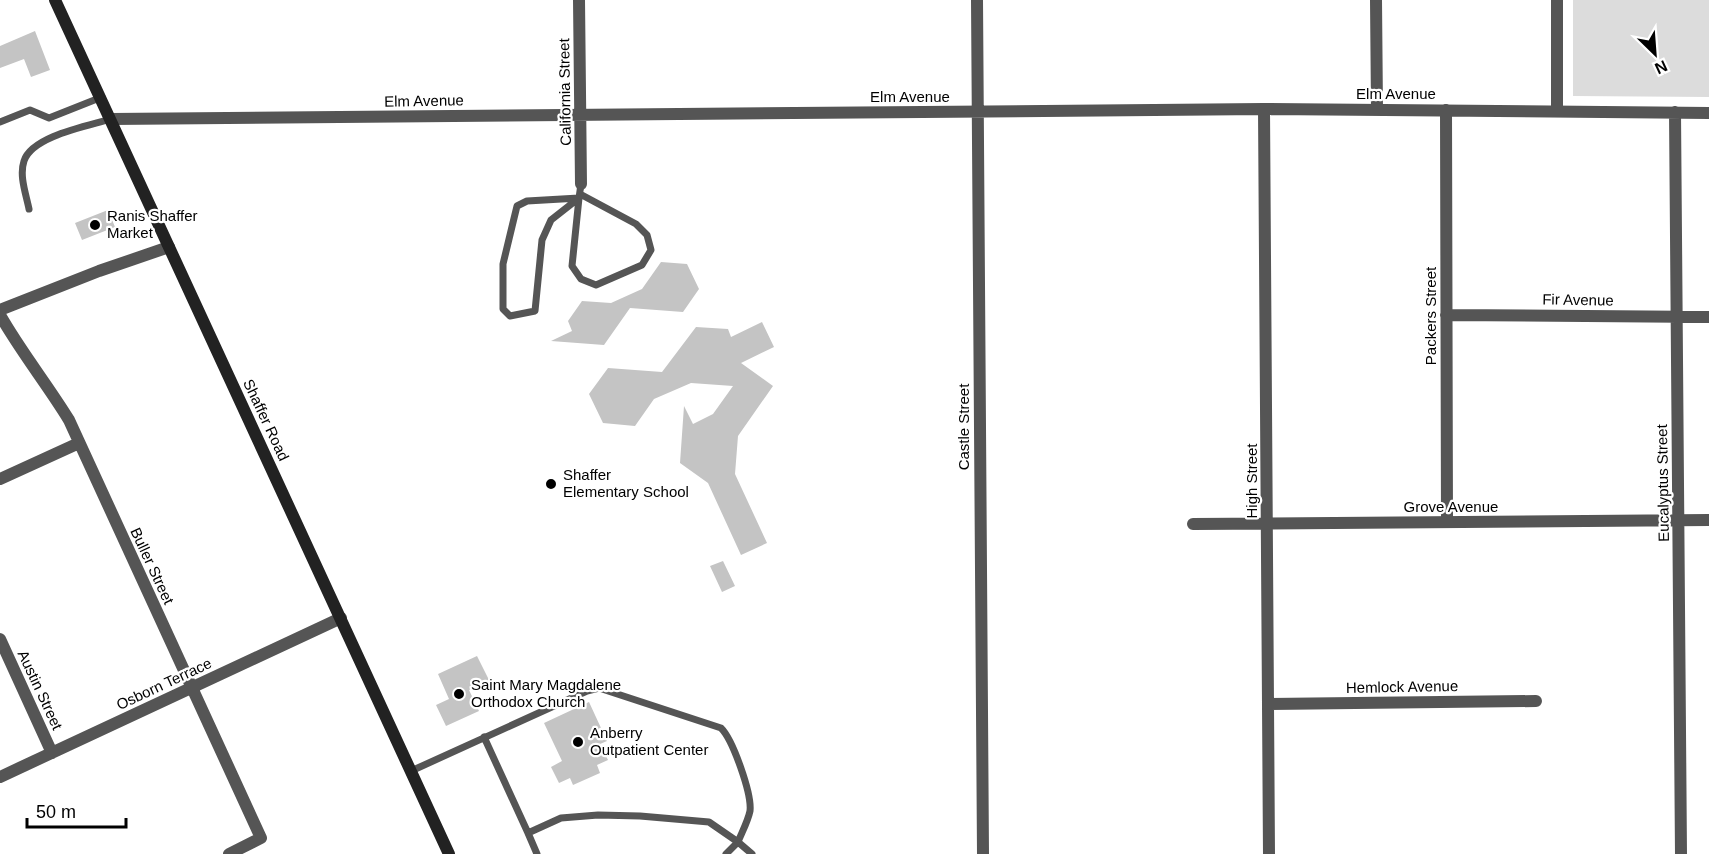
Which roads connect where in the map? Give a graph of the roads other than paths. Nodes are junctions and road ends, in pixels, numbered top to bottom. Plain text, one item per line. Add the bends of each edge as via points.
1 (55, 0) edge
2 (579, 0) edge
3 (976, 0) edge
4 (1376, 0) edge
5 (1557, 0) edge
6 (102, 97) junction
7 (1264, 109) junction
8 (1377, 109) junction
9 (1446, 110) junction
10 (1557, 111) junction
11 (977, 112) junction
12 (1675, 112) junction
13 (1709, 113) edge
14 (580, 114) junction
15 (111, 119) junction
16 (0, 122) edge
17 (580, 192) junction
18 (29, 208) dead end
19 (170, 247) junction
20 (0, 310) edge
21 (0, 315) edge
22 (1446, 315) junction
23 (1677, 317) junction
24 (1709, 317) edge
25 (80, 443) junction
26 (0, 479) edge
27 (1709, 520) edge
28 (1267, 522) junction
29 (1447, 522) junction
30 (1679, 522) junction
31 (1193, 524) dead end
32 (341, 618) junction
33 (0, 639) edge
34 (192, 687) junction
35 (1536, 701) dead end
36 (1268, 704) junction
37 (484, 737) junction
38 (52, 753) junction
39 (411, 771) junction
40 (0, 777) edge
41 (528, 832) junction
42 (738, 842) junction
43 (229, 854) edge
44 (449, 854) edge
45 (537, 854) edge
46 (726, 854) edge
47 (752, 854) edge
48 (983, 854) edge
49 (1269, 854) edge
50 (1681, 854) edge

1 - 6 main road, Shaffer Road
2 - 14 street, California Street
3 - 11 street, Castle Street
4 - 8 street
5 - 10 street
6 - 15 main road, Shaffer Road
6 - 16 lane via 49,118 30,110
7 - 8 street, Elm Avenue
7 - 11 street, Elm Avenue
7 - 28 street, High Street
8 - 9 street, Elm Avenue
9 - 10 street, Elm Avenue
9 - 22 street, Packers Street
10 - 12 street, Elm Avenue
11 - 14 street, Elm Avenue
11 - 48 street, Castle Street
12 - 13 street, Elm Avenue
12 - 23 street, Eucalyptus Street
14 - 15 street, Elm Avenue
14 - 17 street, California Street
15 - 18 lane via 45,140 31,151 24,162 23,176
15 - 19 main road, Shaffer Road
17 - 17 lane via 572,267 581,279 596,285 642,265 651,250 647,235 636,224
17 - 17 lane via 517,206 503,264 506,314 535,311 542,240 551,220
19 - 20 street
19 - 32 main road, Shaffer Road
21 - 25 street, Buller Street
22 - 23 street, Fir Avenue
22 - 29 street, Packers Street
23 - 24 street, Fir Avenue
23 - 30 street, Eucalyptus Street
25 - 26 street
25 - 34 street, Buller Street
27 - 30 street, Grove Avenue
28 - 29 street, Grove Avenue
28 - 31 street, Grove Avenue
28 - 36 street, High Street
29 - 30 street, Grove Avenue
30 - 50 street, Eucalyptus Street
32 - 34 street, Osborn Terrace
32 - 39 main road, Shaffer Road
33 - 38 street, Austin Street
34 - 38 street, Osborn Terrace
34 - 43 street, Buller Street via 261,838
35 - 36 street, Hemlock Avenue
36 - 49 street, High Street
37 - 39 lane
37 - 41 lane
37 - 42 lane via 599,688 721,728 737,754 750,809
38 - 40 street, Osborn Terrace
39 - 44 main road, Shaffer Road
41 - 42 lane via 561,818 598,814 640,816 709,822
41 - 45 lane
42 - 46 lane
42 - 47 lane

